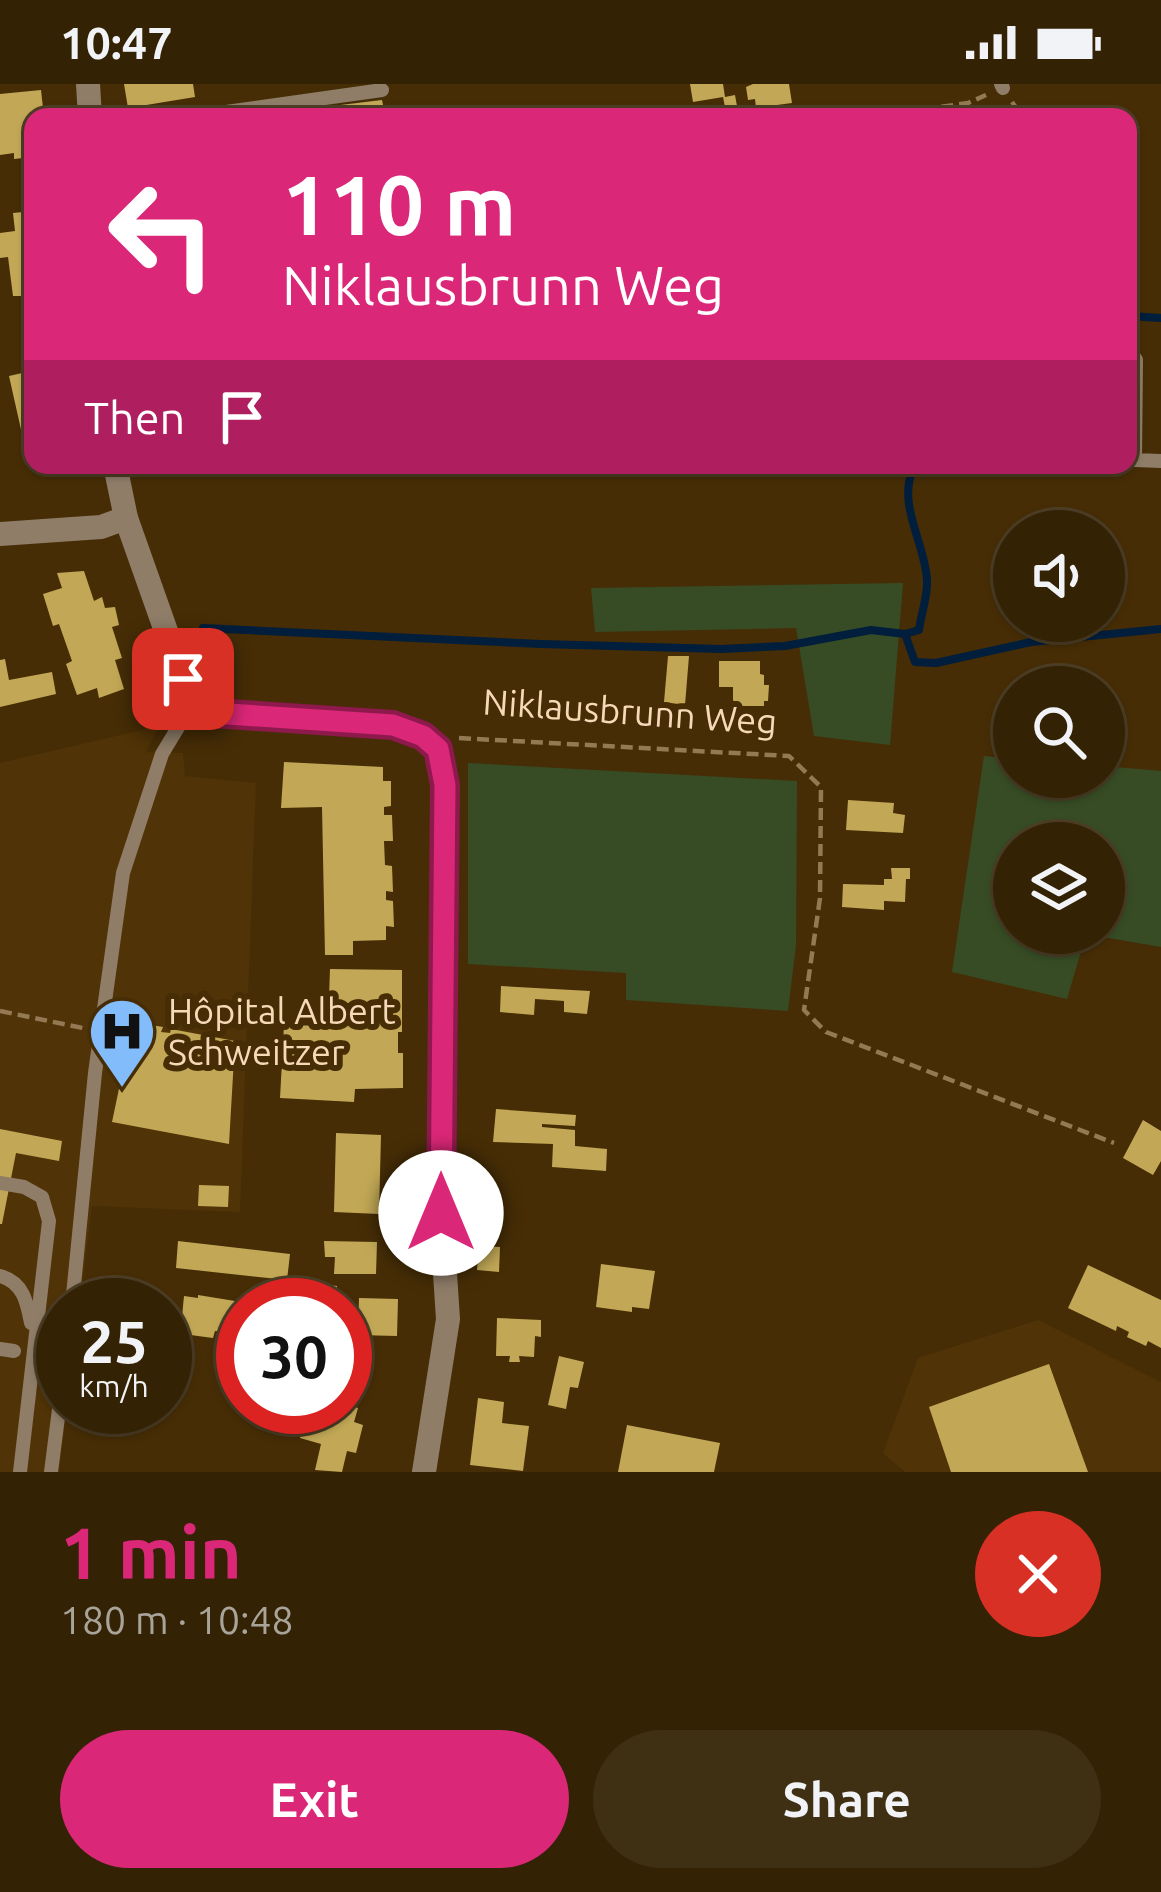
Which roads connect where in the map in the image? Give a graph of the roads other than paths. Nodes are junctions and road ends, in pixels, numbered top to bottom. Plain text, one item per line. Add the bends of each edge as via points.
1 (382, 90) dead end
2 (254, 108) edge
3 (118, 474) edge
4 (126, 518) junction
5 (0, 534) edge
6 (194, 701) junction
7 (0, 1183) edge
8 (0, 1276) edge
9 (75, 1278) edge
10 (34, 1339) junction
11 (56, 1434) edge
12 (20, 1472) edge
13 (51, 1472) edge
14 (424, 1472) edge

1 - 2 lane
3 - 4 street
4 - 5 street
4 - 6 street
6 - 9 lane via 161,754 124,873
6 - 14 street, Niklausbrunn Weg via 213,713 393,725 438,749 445,785 441,1213 448,1318
7 - 10 lane via 42,1197 49,1221
8 - 10 lane via 26,1296
10 - 12 lane
11 - 13 lane

